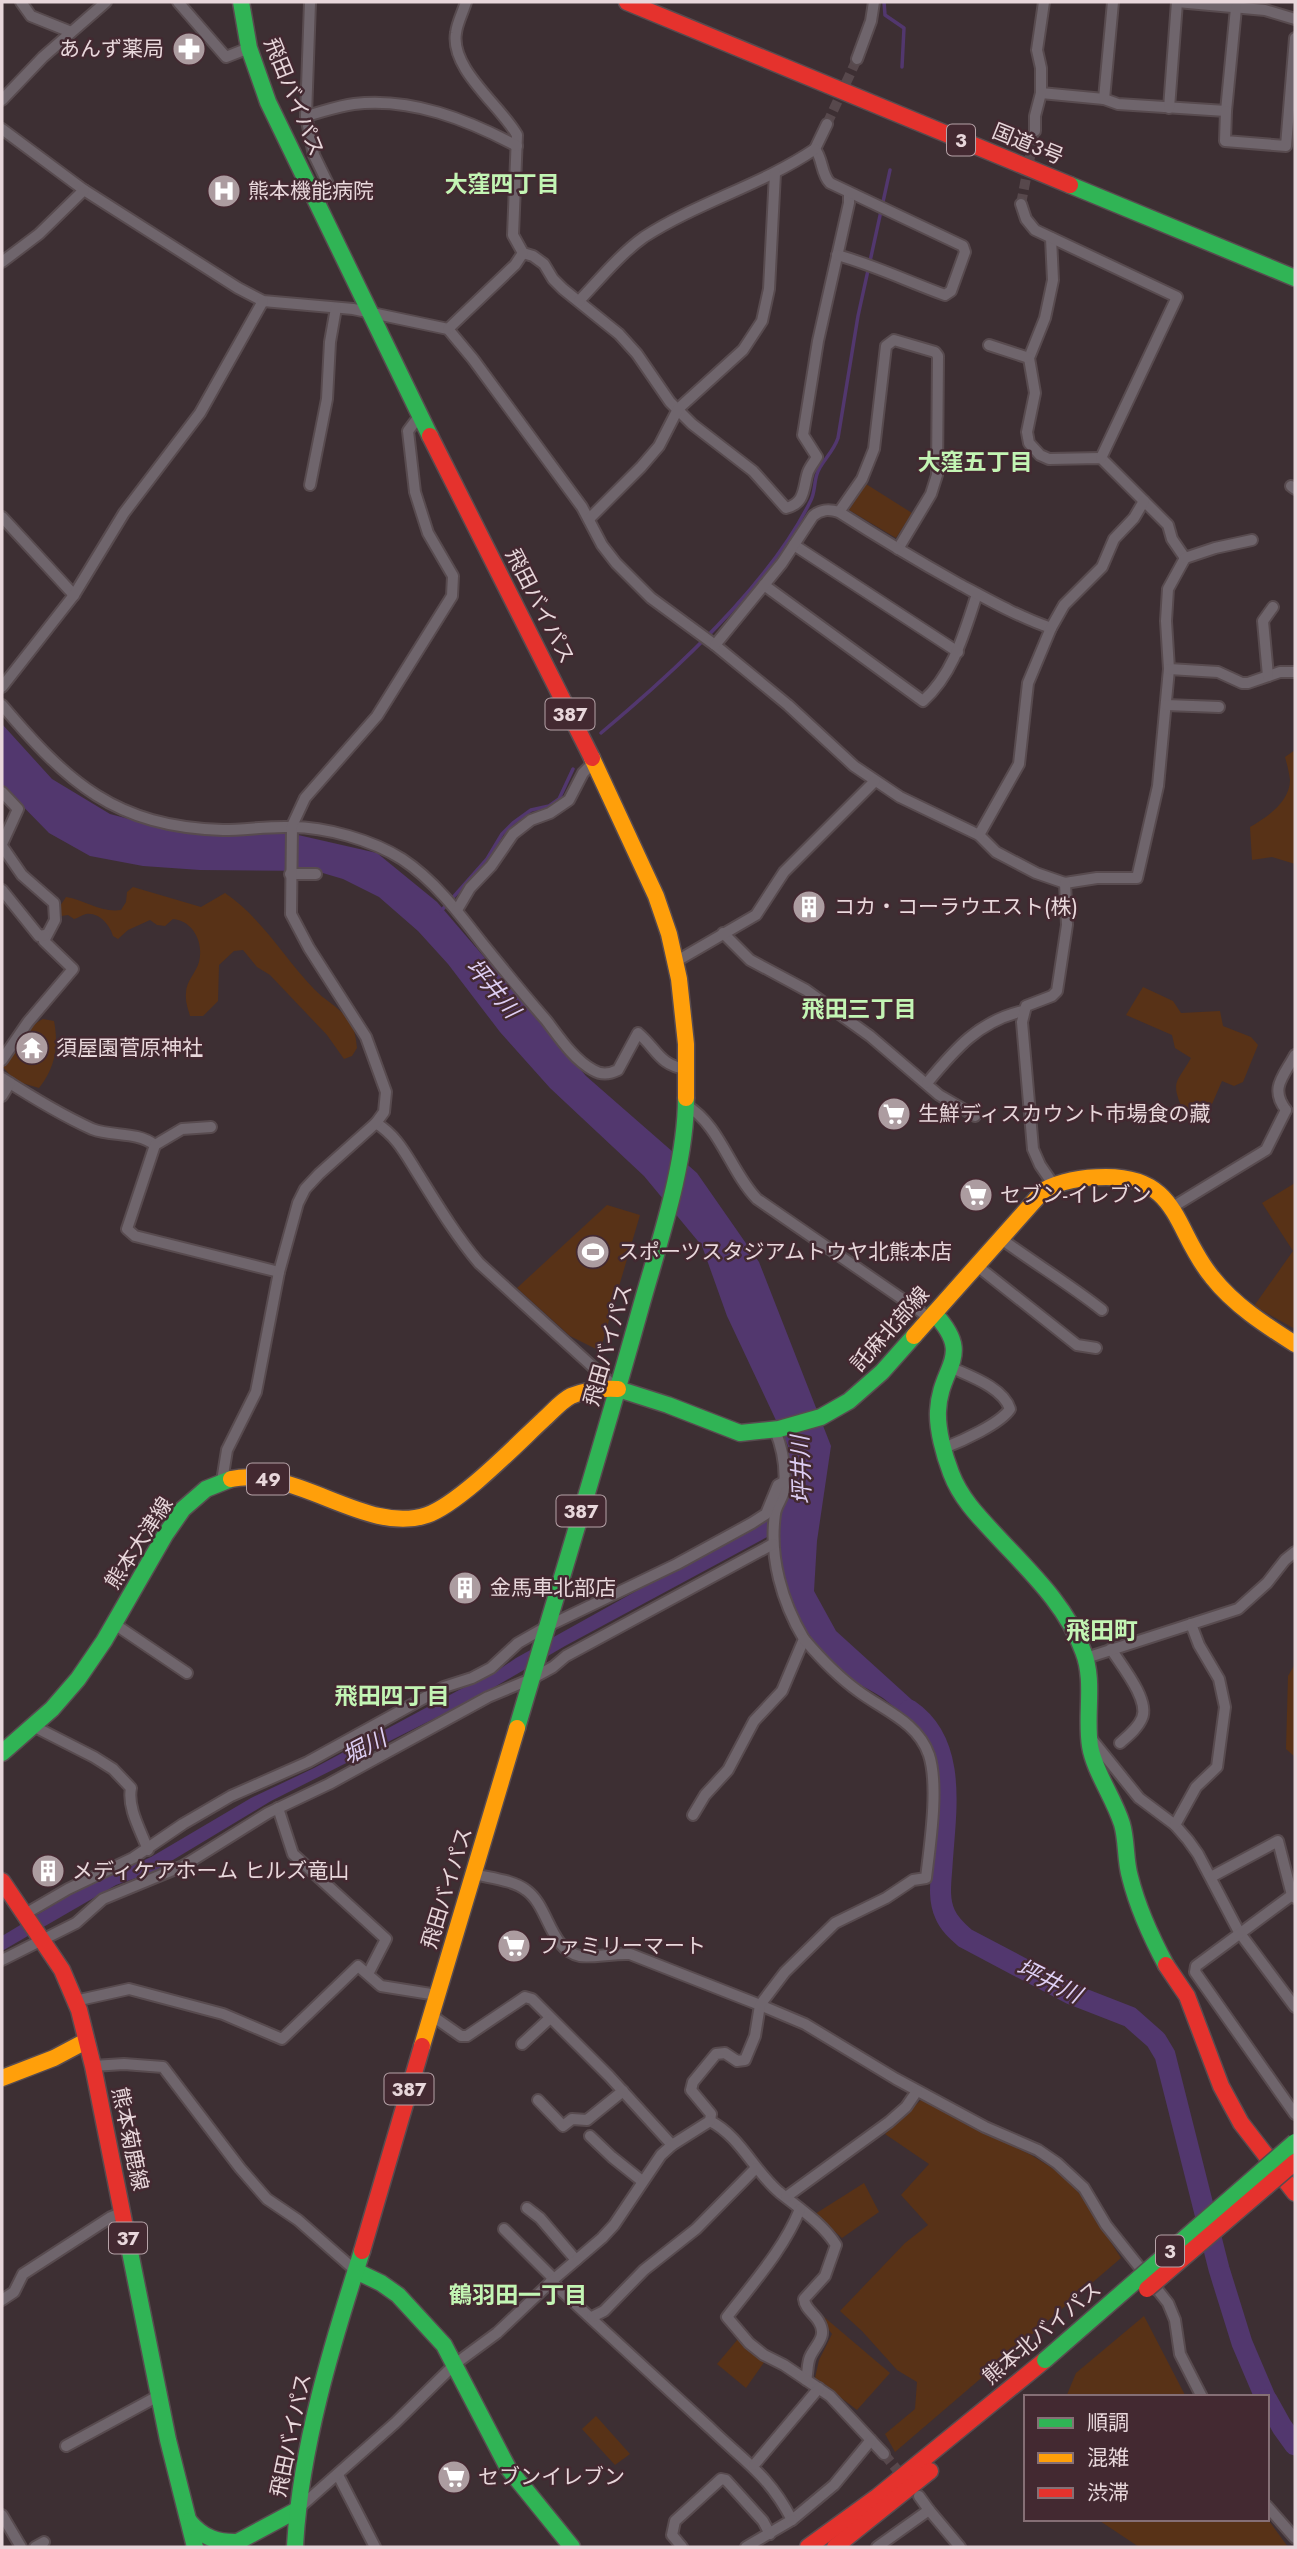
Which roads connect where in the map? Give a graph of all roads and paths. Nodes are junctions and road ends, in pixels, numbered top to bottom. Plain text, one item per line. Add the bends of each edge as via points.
1 (21, 2) edge
2 (106, 2) edge
3 (178, 2) edge
4 (241, 2) edge
5 (310, 2) edge
6 (466, 2) edge
7 (627, 2) edge
8 (874, 2) edge
9 (1044, 2) edge
10 (1113, 2) edge
11 (1177, 2) edge
12 (1236, 8) junction
13 (1295, 19) edge
14 (71, 32) junction
15 (1295, 38) edge
16 (249, 48) junction
17 (858, 59) tunnel mouth
18 (1041, 93) junction
19 (1104, 99) junction
20 (2, 100) edge
21 (1169, 108) junction
22 (1226, 111) junction
23 (306, 116) junction
24 (827, 124) tunnel mouth
25 (2, 129) edge
26 (1035, 131) tunnel mouth
27 (517, 146) junction
28 (815, 149) junction
29 (775, 173) junction
30 (84, 190) junction
31 (849, 193) junction
32 (1021, 204) tunnel mouth
33 (318, 205) junction
34 (1051, 238) junction
35 (523, 253) junction
36 (837, 255) junction
37 (2, 262) edge
38 (1295, 278) edge
39 (263, 301) junction
40 (579, 301) junction
41 (336, 308) junction
42 (371, 313) junction
43 (448, 328) junction
44 (989, 345) dead end
45 (1029, 358) junction
46 (678, 409) junction
47 (420, 415) junction
48 (1101, 458) junction
49 (310, 485) dead end
50 (1144, 501) junction
51 (806, 509) junction
52 (839, 512) junction
53 (2, 517) edge
54 (589, 519) junction
55 (1252, 540) dead end
56 (794, 545) junction
57 (898, 550) junction
58 (1185, 558) junction
59 (764, 585) junction
60 (977, 594) junction
61 (74, 595) junction
62 (1273, 607) dead end
63 (1051, 628) junction
64 (715, 645) junction
65 (958, 652) junction
66 (1169, 669) junction
67 (1295, 672) edge
68 (1268, 676) junction
69 (2, 687) edge
70 (2, 705) edge
71 (1166, 705) junction
72 (1219, 707) dead end
73 (594, 762) junction
74 (875, 781) junction
75 (2, 792) edge
76 (291, 831) junction
77 (979, 835) junction
78 (2, 845) edge
79 (290, 871) junction
80 (316, 874) dead end
81 (1065, 883) junction
82 (2, 891) edge
83 (457, 910) junction
84 (723, 933) junction
85 (45, 935) junction
86 (675, 962) junction
87 (1024, 1011) junction
88 (1295, 1055) edge
89 (2, 1060) edge
90 (686, 1069) junction
91 (6, 1080) edge
92 (928, 1083) junction
93 (2, 1096) edge
94 (686, 1105) junction
95 (1291, 1109) edge
96 (975, 1116) dead end
97 (376, 1123) junction
98 (211, 1127) dead end
99 (155, 1145) junction
100 (1053, 1184) junction
101 (1171, 1208) junction
102 (1000, 1238) junction
103 (976, 1265) junction
104 (279, 1272) junction
105 (1102, 1310) dead end
106 (932, 1316) junction
107 (1295, 1344) edge
108 (1096, 1348) dead end
109 (950, 1367) junction
110 (618, 1389) junction
111 (777, 1429) junction
112 (944, 1447) junction
113 (222, 1480) junction
114 (784, 1482) junction
115 (773, 1541) junction
116 (1295, 1552) edge
117 (113, 1623) junction
118 (1191, 1624) junction
119 (545, 1630) junction
120 (804, 1639) junction
121 (1111, 1649) junction
122 (1086, 1658) junction
123 (187, 1673) dead end
124 (532, 1675) junction
125 (33, 1726) junction
126 (1088, 1735) junction
127 (1120, 1743) dead end
128 (2, 1753) edge
129 (278, 1808) junction
130 (694, 1815) dead end
131 (1175, 1825) junction
132 (148, 1850) junction
133 (474, 1874) junction
134 (1211, 1877) junction
135 (2, 1881) edge
136 (1294, 1896) edge
137 (26, 1916) junction
138 (1239, 1932) junction
139 (42, 1939) junction
140 (2, 1960) edge
141 (368, 1974) junction
142 (437, 1995) junction
143 (75, 2001) junction
144 (760, 2005) junction
145 (1295, 2007) edge
146 (431, 2014) junction
147 (550, 2019) junction
148 (86, 2041) junction
149 (522, 2044) dead end
150 (93, 2066) junction
151 (2, 2078) edge
152 (623, 2091) junction
153 (917, 2091) junction
154 (538, 2100) dead end
155 (1295, 2113) edge
156 (710, 2122) junction
157 (590, 2136) dead end
158 (1295, 2142) edge
159 (672, 2145) junction
160 (1295, 2162) edge
161 (756, 2168) junction
162 (642, 2181) junction
163 (1295, 2193) edge
164 (786, 2197) junction
165 (527, 2208) dead end
166 (800, 2209) junction
167 (123, 2212) junction
168 (504, 2229) dead end
169 (576, 2260) junction
170 (356, 2271) junction
171 (552, 2280) junction
172 (2, 2300) edge
173 (592, 2317) junction
174 (455, 2364) junction
175 (1048, 2365) junction
176 (806, 2380) junction
177 (819, 2388) junction
178 (160, 2395) junction
179 (1201, 2395) edge
180 (871, 2440) junction
181 (66, 2446) dead end
182 (884, 2454) tunnel mouth
183 (754, 2465) junction
184 (338, 2475) junction
185 (919, 2496) dead end
186 (877, 2497) junction
187 (1269, 2508) edge
188 (297, 2510) junction
189 (929, 2510) junction
190 (2, 2515) edge
191 (792, 2519) junction
192 (188, 2521) junction
193 (770, 2534) junction
194 (1295, 2538) edge
195 (234, 2545) edge
196 (21, 2547) edge
197 (195, 2547) edge
198 (295, 2547) edge
199 (375, 2547) edge
200 (572, 2547) edge
201 (682, 2547) edge
202 (746, 2547) edge
203 (792, 2547) edge
204 (808, 2547) edge
205 (835, 2547) edge
206 (877, 2547) edge
207 (960, 2547) edge

1 - 14 street via 31,16
2 - 14 street
3 - 16 street via 226,57
4 - 16 main road, 飛田バイパス / 387
5 - 23 street
6 - 27 street via 455,44 463,66 511,125
7 - 38 main road, 国道3号 / 3
8 - 17 street
9 - 18 street via 1037,50
10 - 19 street
11 - 12 street
11 - 21 street
12 - 13 street
12 - 22 street
14 - 20 street
15 - 22 street via 1286,146 1226,141
16 - 33 main road, 飛田バイパス / 387 via 268,102
18 - 19 street
18 - 26 street
19 - 21 street
21 - 22 street
23 - 27 street via 355,104 392,105 446,114
23 - 33 street via 314,155 330,188
24 - 28 street
25 - 30 street
27 - 35 street via 513,235
28 - 29 street
28 - 31 street via 826,179
29 - 40 street via 642,239
29 - 46 street via 769,289 762,321 743,350
30 - 37 street
30 - 39 street
31 - 36 street
31 - 36 street via 963,246 965,252 951,291 945,295
32 - 34 street via 1035,230
33 - 42 main road, 飛田バイパス / 387
34 - 45 street via 1053,281
34 - 48 street via 1177,297
35 - 40 street via 544,264 552,279
35 - 43 street
36 - 51 street via 803,435 817,457 808,473
39 - 41 street
39 - 61 street via 208,401 124,513
40 - 46 street via 619,334
41 - 42 street
41 - 49 street via 327,399
42 - 43 street
42 - 47 main road, 飛田バイパス / 387
43 - 54 street
44 - 45 street
45 - 48 street via 1035,393 1029,443 1049,459
46 - 51 street via 753,471 786,508
46 - 54 street via 659,446
47 - 73 main road, 飛田バイパス / 387
47 - 76 street via 408,431 415,492 428,533 453,576 452,596 377,716 305,798
48 - 50 street
50 - 58 street via 1168,525
50 - 63 street via 1114,539 1102,567 1065,605
51 - 52 street
51 - 56 street
52 - 57 street
52 - 57 street via 862,479 874,449 886,346 894,340 936,352 937,475
53 - 61 street
54 - 64 street via 602,545 631,579
55 - 58 street
56 - 59 street
56 - 65 street
57 - 60 street
58 - 66 street via 1168,589
59 - 64 street
59 - 65 street via 923,701 937,689
60 - 63 street
60 - 65 street
61 - 69 street
62 - 68 street via 1264,621
63 - 77 street via 1028,683 1019,764
64 - 74 street
66 - 68 street via 1218,672 1242,683
66 - 71 street
67 - 68 street
70 - 76 street via 57,766 113,806 172,824
71 - 72 street
71 - 81 street via 1158,786 1137,878
73 - 83 street via 569,800 513,834
73 - 86 main road, 飛田バイパス / 387 via 656,895
74 - 77 street
74 - 84 street via 784,872 756,915
75 - 78 street via 18,809
76 - 79 street
76 - 83 street via 352,837 382,848 429,881
77 - 81 street via 1016,864
78 - 85 street via 22,875 54,902 55,920
79 - 80 street
79 - 97 street via 291,914 366,1037 382,1076 384,1112
81 - 87 street via 1067,925 1057,991
82 - 85 street via 39,936
83 - 90 street via 564,1043 593,1071 618,1070 638,1033 664,1063
84 - 86 street
84 - 92 street via 750,960 806,990
85 - 89 street via 47,946 73,969
86 - 90 main road, 飛田バイパス / 387
87 - 92 street via 966,1038
87 - 100 street via 1033,1149
88 - 95 street via 1277,1088 1278,1100
90 - 94 main road, 飛田バイパス / 387
91 - 93 street
91 - 99 street via 92,1129 134,1135
92 - 96 street via 939,1095
94 - 106 street via 706,1121 757,1199
94 - 110 main road, 飛田バイパス / 387 via 668,1208
95 - 101 street via 1266,1150
97 - 104 street via 305,1189
97 - 110 street via 404,1150 479,1263
98 - 99 street via 182,1129
99 - 104 street via 127,1229 130,1234
100 - 101 main road via 1130,1179 1151,1185
100 - 102 main road, 託麻北部線
101 - 107 main road via 1202,1264 1235,1303
102 - 103 main road, 託麻北部線
102 - 105 street
103 - 106 main road, 託麻北部線
103 - 108 street via 1077,1345
104 - 113 street via 256,1392 227,1450
106 - 109 main road via 953,1338
106 - 111 main road, 託麻北部線 via 849,1401 821,1417
109 - 112 main road via 939,1411
109 - 112 street via 993,1389 1010,1409 976,1433
110 - 111 main road, 託麻北部線 via 740,1433
110 - 113 main road, 49 via 601,1388 569,1397 457,1497 422,1517 401,1520 265,1479
110 - 119 main road, 飛田バイパス / 387
111 - 114 street
112 - 122 main road via 966,1503 1057,1602
113 - 117 main road, 熊本大津線 / 49 via 184,1509
114 - 115 street via 775,1510
114 - 119 street via 778,1485 766,1514
115 - 120 street via 787,1605
115 - 124 street
116 - 118 street via 1238,1609
117 - 123 street
117 - 125 main road, 熊本大津線 / 49 via 78,1678
118 - 121 street
118 - 131 street via 1219,1679 1225,1707 1217,1767 1196,1787
119 - 124 main road, 飛田バイパス / 387
119 - 132 street via 519,1643 491,1668 444,1687 308,1762 231,1796
120 - 130 street via 782,1691 754,1721 728,1770
120 - 144 street via 859,1693 911,1727 928,1753 932,1791 926,1878 913,1880 835,1923 785,1972
121 - 122 street
121 - 127 street via 1144,1709 1142,1719
122 - 126 main road
124 - 129 street
124 - 133 main road, 飛田バイパス / 387
125 - 128 main road, 熊本大津線 / 49
125 - 132 street via 113,1769 131,1788 133,1810
126 - 131 street via 1139,1798
126 - 163 main road via 1092,1758 1123,1827 1129,1875 1146,1928 1188,1996 1213,2066 1241,2123
129 - 139 street via 183,1866 103,1899 76,1923
129 - 141 street via 293,1854 386,1939
131 - 134 street
132 - 137 street via 68,1889
133 - 142 main road, 飛田バイパス / 387
133 - 144 street via 524,1888 540,1905 555,1935 568,1950 581,1956 629,1954
134 - 136 street via 1278,1841
134 - 138 street
135 - 137 main road, 熊本菊鹿線 / 37
136 - 138 street
137 - 139 main road, 熊本菊鹿線 / 37
138 - 145 street
138 - 155 street via 1196,1966 1195,1972
139 - 140 street
139 - 143 main road, 熊本菊鹿線 / 37
141 - 142 street via 381,1986
141 - 143 street via 358,1966 282,2039 223,2014 129,1989
142 - 146 main road, 飛田バイパス / 387
143 - 148 main road, 熊本菊鹿線 / 37
144 - 153 street via 805,2024
144 - 156 street via 745,2060 716,2054 693,2082 691,2090 711,2114
146 - 147 street via 467,2036 525,1997
146 - 170 main road, 飛田バイパス / 387
147 - 149 street
147 - 152 street
148 - 150 main road, 熊本菊鹿線 / 37
148 - 151 main road
150 - 167 main road, 熊本菊鹿線 / 37
150 - 170 street via 163,2067 267,2199
152 - 154 street via 587,2120 572,2119 563,2126
152 - 159 street
153 - 164 street via 889,2122
153 - 179 street via 1038,2150 1084,2188 1106,2225 1168,2303 1180,2354
156 - 159 street
156 - 161 street via 727,2133
157 - 162 street
158 - 175 main road, 熊本北バイパス / 3, bridge
159 - 162 street
160 - 175 main road, 熊本北バイパス / 3, bridge
161 - 164 street
161 - 173 street via 696,2229
162 - 169 street via 614,2225
164 - 166 street
165 - 169 street
166 - 176 street via 836,2245 825,2276 804,2299 820,2322 822,2335 810,2356
166 - 176 street via 763,2270 727,2317 764,2355
167 - 172 street via 23,2274 14,2292
167 - 178 main road, 熊本菊鹿線 / 37
168 - 171 street
169 - 171 street
170 - 174 main road via 398,2295 423,2319
170 - 188 main road, 飛田バイパス / 387 via 323,2381
171 - 173 street
171 - 174 street via 497,2333
173 - 183 street
174 - 184 street
174 - 200 main road via 508,2468
175 - 186 main road, 熊本北バイパス / 3
175 - 205 main road, 熊本北バイパス / 3
176 - 177 street
177 - 180 street
177 - 183 street
178 - 181 street
178 - 192 main road, 熊本菊鹿線 / 37
180 - 182 street
180 - 191 street via 834,2485
183 - 191 street via 774,2487
184 - 188 street
184 - 199 street
185 - 189 street
186 - 203 main road
186 - 204 main road, 熊本北バイパス / 3
187 - 194 street
188 - 195 main road
188 - 198 main road, 飛田バイパス / 387
189 - 206 street
189 - 207 street
190 - 196 street
191 - 193 street
192 - 195 main road via 203,2536
192 - 197 main road, 熊本菊鹿線 / 37
193 - 201 street via 721,2479 675,2521 672,2535
193 - 202 street

